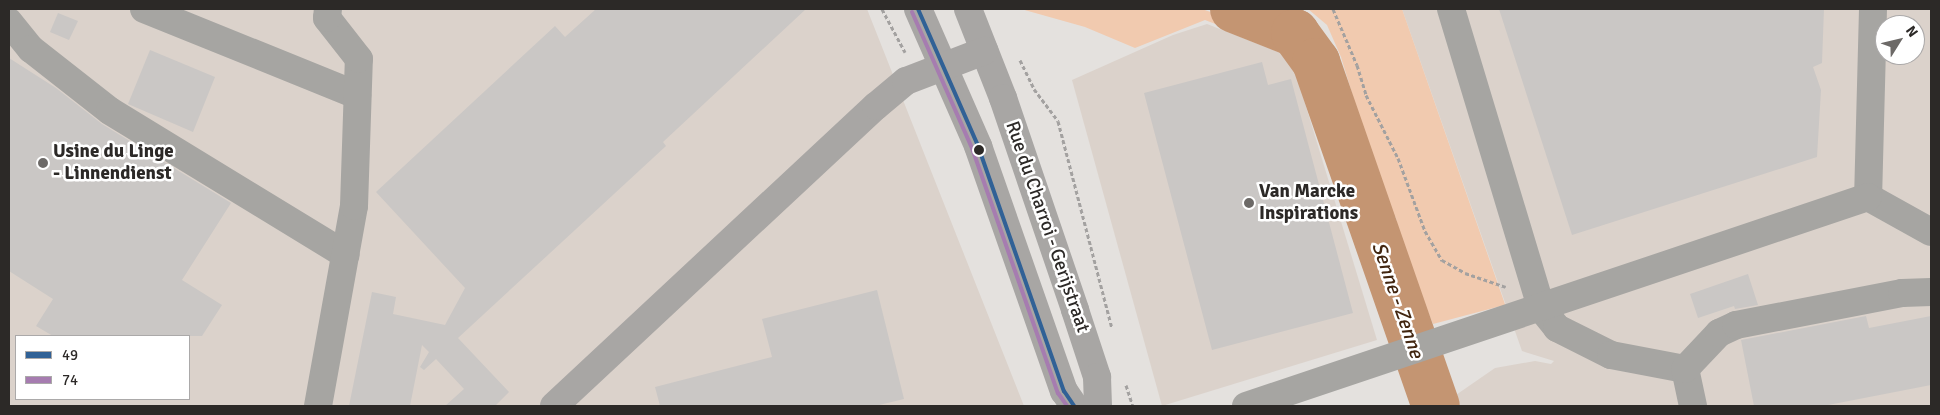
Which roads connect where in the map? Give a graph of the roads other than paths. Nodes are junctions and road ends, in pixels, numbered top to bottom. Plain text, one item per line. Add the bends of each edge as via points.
1 (144, 9) edge
2 (328, 9) edge
3 (918, 9) edge
4 (968, 9) edge
5 (1451, 9) edge
6 (1873, 9) edge
7 (9, 22) edge
8 (984, 51) junction
9 (944, 65) junction
10 (357, 96) junction
11 (1868, 196) junction
12 (1931, 232) edge
13 (346, 255) junction
14 (1931, 292) edge
15 (1541, 308) junction
16 (1684, 369) junction
17 (318, 406) edge
18 (554, 406) edge
19 (1074, 406) edge
20 (1098, 406) edge
21 (1246, 406) edge
22 (1693, 406) edge

1 - 10 street
2 - 10 street via 327,18 358,59
3 - 9 main road, Rue du Charroi - Gerijstraat
4 - 8 main road, Rue du Charroi - Gerijstraat
5 - 15 street
6 - 11 street
7 - 13 street via 31,49 110,112
8 - 9 main road
8 - 20 main road, Rue du Charroi - Gerijstraat via 1003,98 1094,369
9 - 18 main road via 906,81 876,106
9 - 19 main road, Rue du Charroi - Gerijstraat via 1015,246 1064,391
10 - 13 street via 354,206
11 - 12 street
11 - 15 street
13 - 17 street
14 - 16 street via 1902,294 1736,325 1719,333
15 - 16 street via 1557,328 1611,355
15 - 21 street
16 - 22 street

